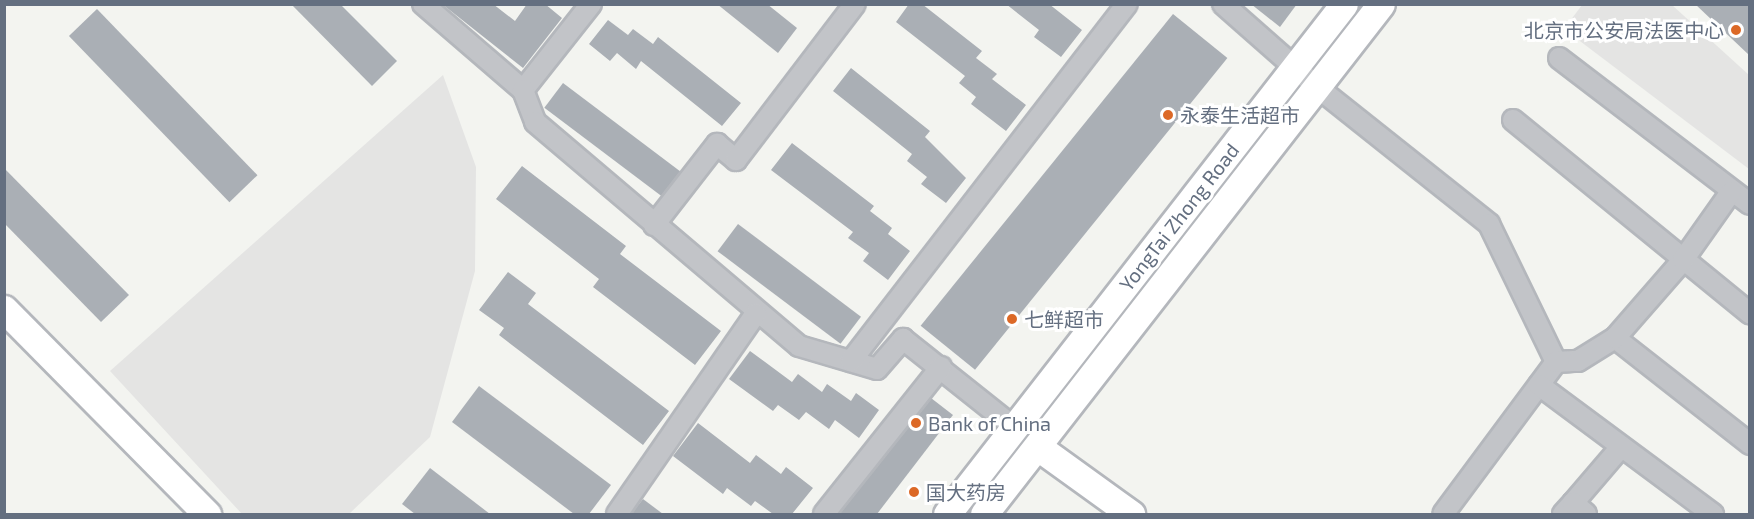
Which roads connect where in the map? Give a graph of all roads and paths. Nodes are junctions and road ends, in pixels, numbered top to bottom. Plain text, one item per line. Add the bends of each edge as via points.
1 (423, 4) edge
2 (591, 4) edge
3 (855, 4) edge
4 (1127, 4) edge
5 (1223, 4) edge
6 (1344, 4) edge
7 (1381, 4) edge
8 (1559, 58) dead end
9 (1296, 67) junction
10 (1317, 87) junction
11 (523, 90) junction
12 (1513, 120) dead end
13 (1731, 192) junction
14 (1749, 204) edge
15 (654, 225) junction
16 (1683, 260) junction
17 (4, 309) edge
18 (756, 313) junction
19 (1749, 313) edge
20 (4, 335) edge
21 (1615, 338) junction
22 (851, 362) junction
23 (1556, 362) junction
24 (941, 367) junction
25 (1539, 385) junction
26 (1015, 428) junction
27 (1749, 444) edge
28 (1038, 447) junction
29 (1621, 447) junction
30 (1574, 511) edge
31 (182, 514) edge
32 (207, 514) edge
33 (617, 514) edge
34 (824, 514) edge
35 (947, 514) edge
36 (984, 514) edge
37 (1128, 514) edge
38 (1443, 514) edge
39 (1713, 514) edge

1 - 11 street
2 - 11 street
3 - 15 street via 736,160 717,144
4 - 22 street
5 - 9 street
6 - 9 main road, YongTai Zhong Road
7 - 10 main road, YongTai Zhong Road
8 - 13 street
9 - 10 street
9 - 26 main road, YongTai Zhong Road
10 - 23 street via 1489,224
10 - 28 main road, YongTai Zhong Road
11 - 15 street via 535,122
12 - 16 street
13 - 14 street
13 - 16 street
15 - 18 street
16 - 19 street
16 - 21 street
17 - 32 main road
18 - 22 street via 799,346
18 - 33 street
20 - 31 main road
21 - 23 street via 1578,361
21 - 27 street
22 - 24 street via 877,369 903,339
23 - 25 street
24 - 26 street
24 - 34 street
25 - 29 street
25 - 38 street
26 - 35 main road, YongTai Zhong Road
28 - 36 main road, YongTai Zhong Road
28 - 37 main road
29 - 30 street
29 - 39 street

